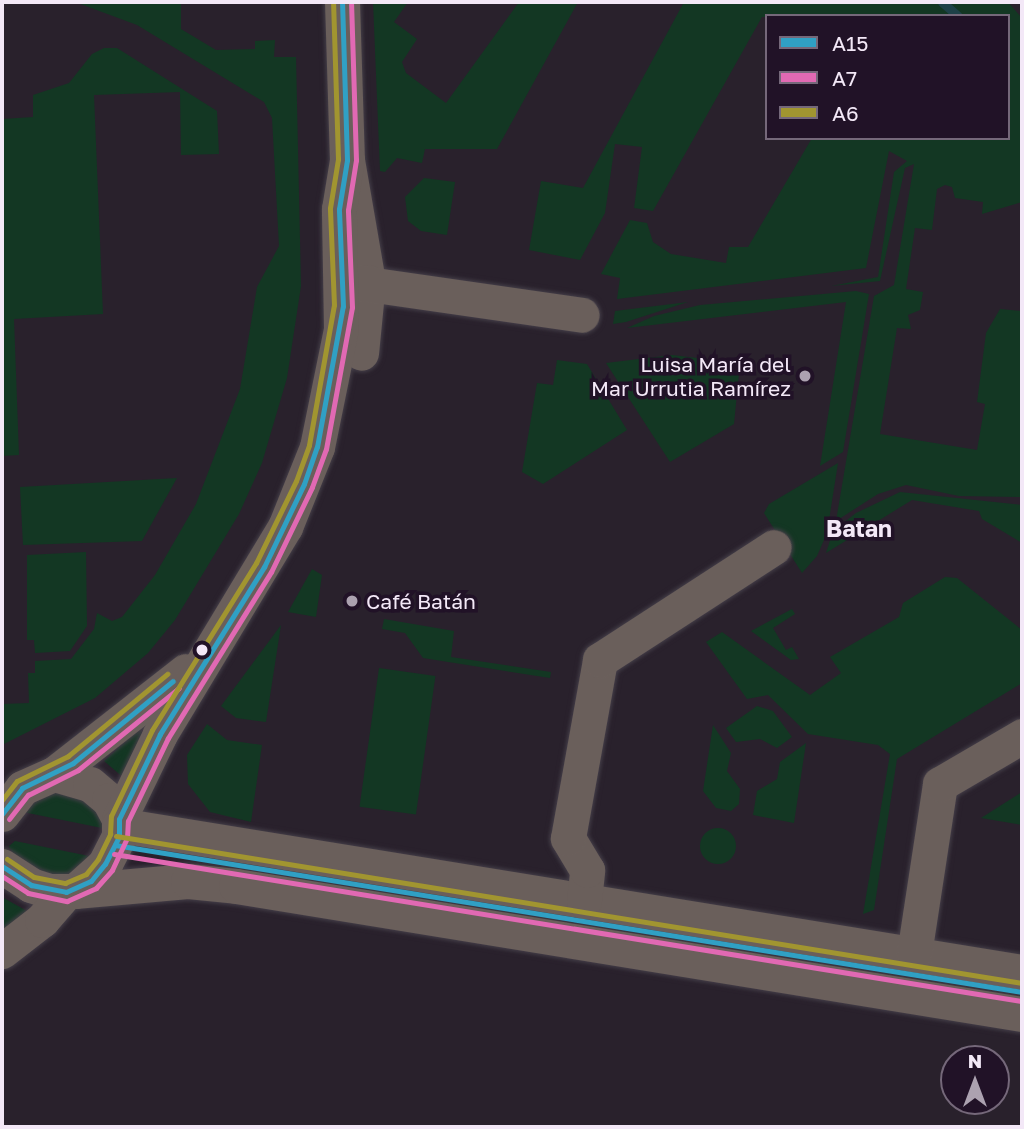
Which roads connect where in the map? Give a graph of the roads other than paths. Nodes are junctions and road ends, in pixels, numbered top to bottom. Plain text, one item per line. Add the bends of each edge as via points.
1 (342, 2) edge
2 (356, 281) junction
3 (582, 315) dead end
4 (775, 548) dead end
5 (206, 657) junction
6 (1022, 736) edge
7 (54, 774) junction
8 (2, 814) edge
9 (119, 822) junction
10 (2, 868) edge
11 (70, 892) junction
12 (584, 901) junction
13 (2, 951) edge
14 (914, 954) junction
15 (1022, 972) edge
16 (1022, 1014) edge

1 - 2 street via 348,160 339,209
2 - 3 street
2 - 5 street via 341,328 317,447 285,527
4 - 12 street via 600,660 568,838 587,870
5 - 7 street
5 - 9 street via 160,733
6 - 14 street via 940,784
7 - 8 street via 22,788
7 - 9 street via 90,784 109,800
9 - 11 street via 105,864
9 - 12 street
10 - 11 street via 31,885
11 - 13 street
11 - 16 street via 188,881 236,886
12 - 14 street
14 - 15 street

